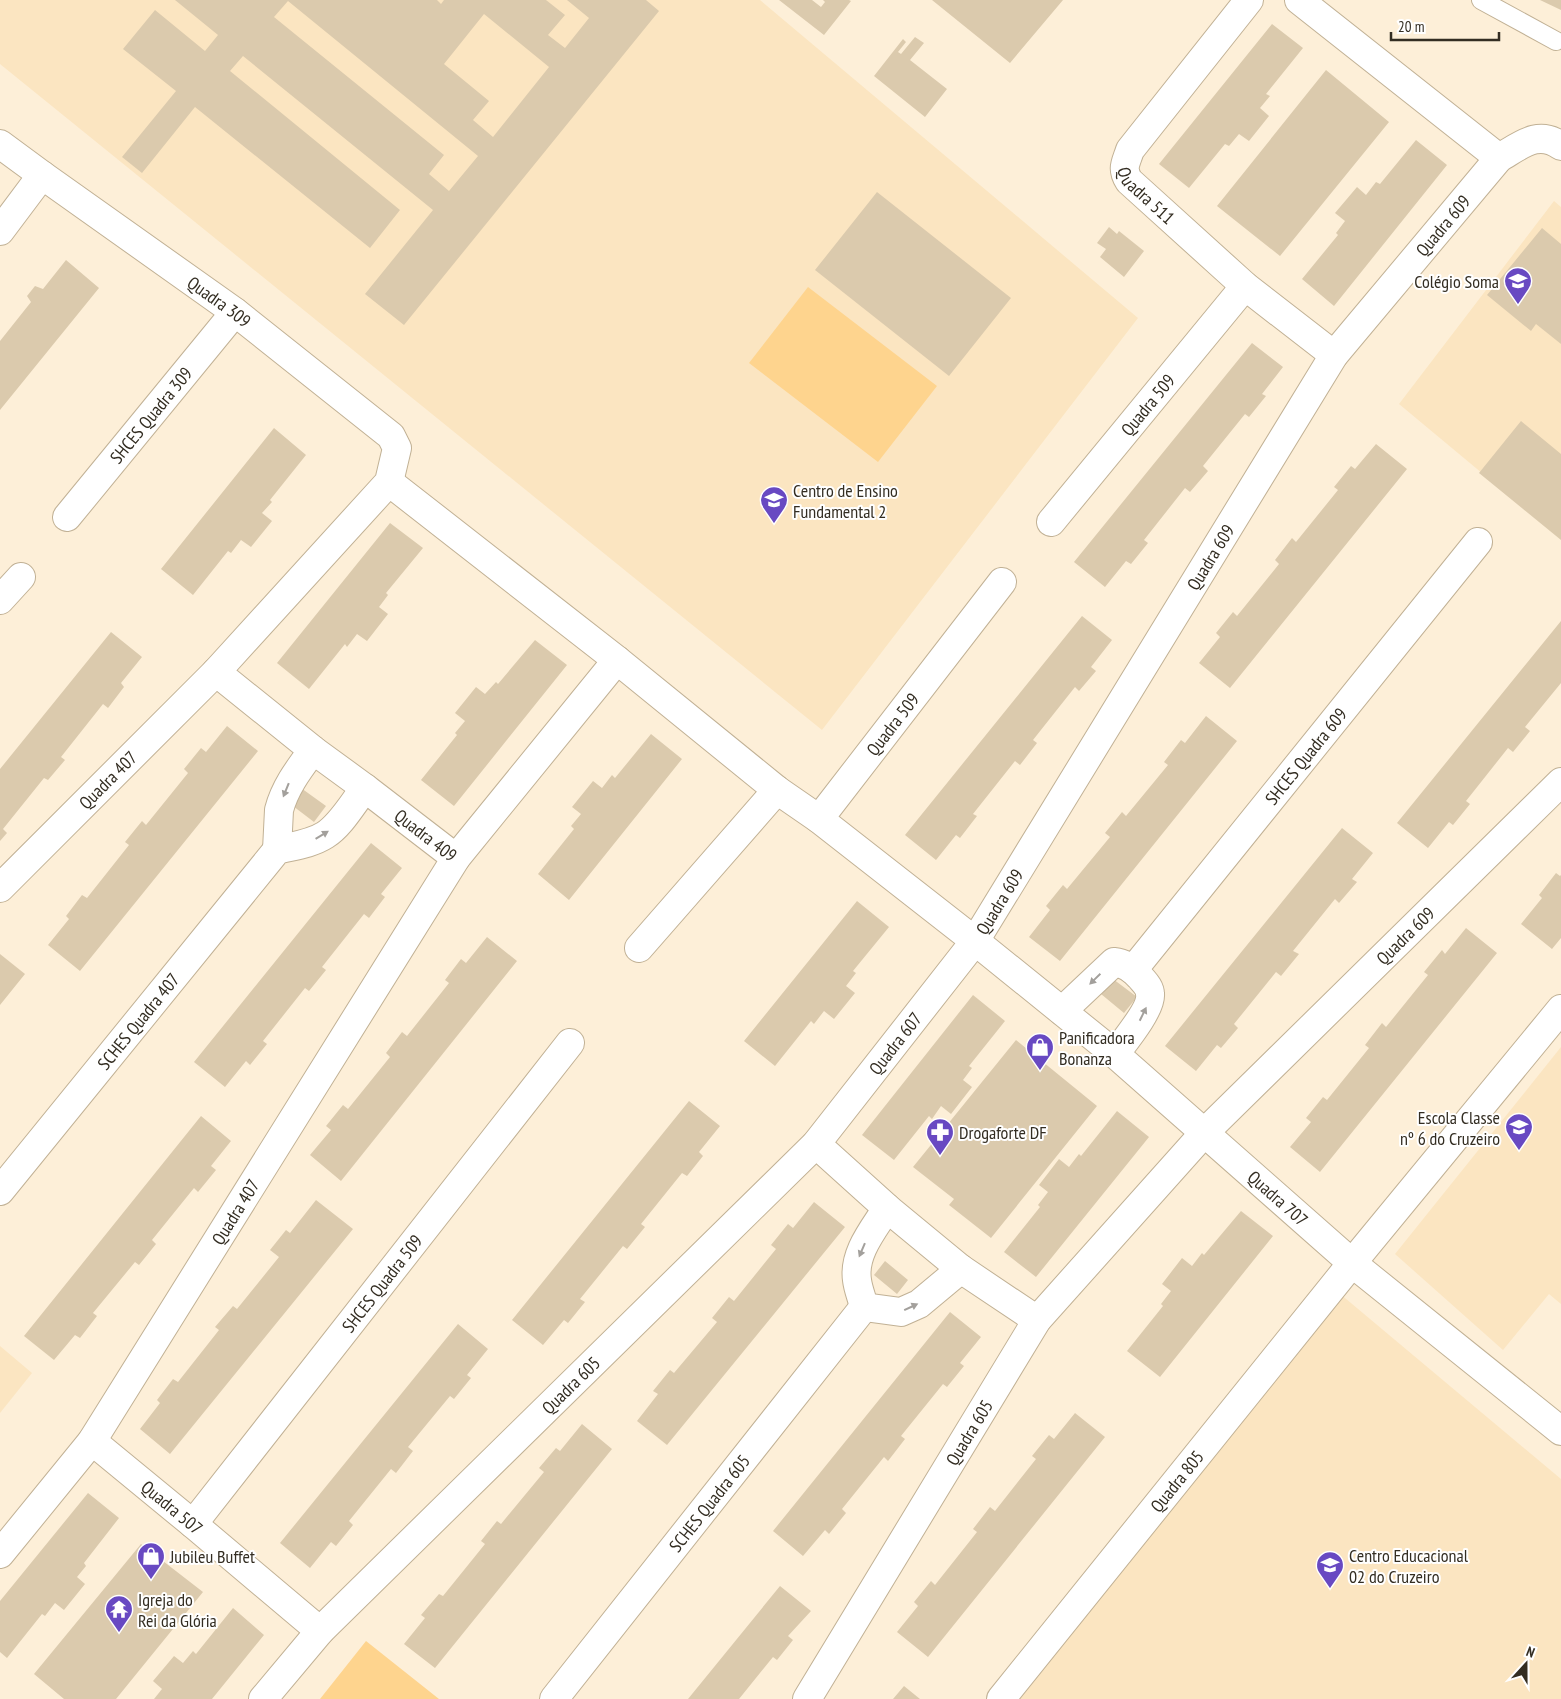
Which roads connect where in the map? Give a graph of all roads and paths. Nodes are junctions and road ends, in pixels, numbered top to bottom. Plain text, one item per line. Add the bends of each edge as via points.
1 (1249, 0) edge
2 (1299, 0) edge
3 (1480, 0) edge
4 (1556, 41) dead end
5 (0, 144) edge
6 (1561, 146) edge
7 (1499, 158) junction
8 (42, 176) junction
9 (0, 231) edge
10 (1245, 286) junction
11 (235, 312) junction
12 (1334, 355) junction
13 (389, 482) junction
14 (67, 517) dead end
15 (1051, 522) dead end
16 (1478, 542) dead end
17 (21, 577) dead end
18 (1002, 582) dead end
19 (0, 600) edge
20 (617, 660) junction
21 (216, 672) junction
22 (313, 750) junction
23 (1561, 782) edge
24 (365, 788) junction
25 (777, 790) junction
26 (819, 819) junction
27 (277, 850) junction
28 (456, 858) junction
29 (0, 888) edge
30 (975, 941) junction
31 (639, 948) dead end
32 (1134, 970) junction
33 (1561, 1009) edge
34 (1062, 1011) junction
35 (570, 1043) dead end
36 (1115, 1054) junction
37 (1205, 1132) junction
38 (816, 1144) junction
39 (0, 1191) edge
40 (887, 1208) junction
41 (1352, 1263) junction
42 (961, 1269) junction
43 (864, 1306) junction
44 (1037, 1320) junction
45 (1561, 1431) edge
46 (92, 1441) junction
47 (194, 1524) junction
48 (0, 1554) edge
49 (320, 1631) junction
50 (263, 1699) edge
51 (554, 1699) edge
52 (807, 1699) edge
53 (1001, 1699) edge

1 - 10 street, Quadra 511 via 1130,150 1124,167 1129,181
2 - 7 street
3 - 4 lane
5 - 8 street, Quadra 309
6 - 7 street, Quadra 609 via 1549,139 1533,139
7 - 12 street, Quadra 609
8 - 9 street
8 - 11 street, Quadra 309
10 - 12 street, Quadra 511
10 - 15 street, Quadra 509
11 - 13 street, Quadra 309 via 391,436 397,448
11 - 14 street, SHCES Quadra 309
12 - 30 street, Quadra 609
13 - 20 street
13 - 21 street
16 - 32 street, SHCES Quadra 609
17 - 19 street
18 - 26 street, Quadra 509
20 - 25 street
20 - 28 street, Quadra 409
21 - 22 street, Quadra 409
21 - 29 street, Quadra 407
22 - 24 street, Quadra 409
22 -> 27 street via 289,782 280,804
23 - 37 street, Quadra 609
27 -> 24 street via 326,835
24 - 28 street, Quadra 409
25 - 26 street
25 - 31 street
26 - 30 street
27 - 39 street, SCHES Quadra 407
28 - 46 street, Quadra 407
30 - 34 street, Quadra 609
30 - 38 street, Quadra 607
32 -> 34 street via 1114,962
36 -> 32 street via 1138,1024 1150,998 1149,988
33 - 41 street, Quadra 805
34 - 36 street, Quadra 609
35 - 47 street, SHCES Quadra 509
36 - 37 street, Quadra 609
37 - 41 street, Quadra 707
37 - 44 street
38 - 40 street
38 - 49 street, Quadra 605
40 - 42 street
40 -> 43 street via 862,1248 857,1265
41 - 45 street
41 - 53 street, Quadra 805
43 -> 42 street via 901,1312 919,1304
42 - 44 street
43 - 51 street, SCHES Quadra 605
44 - 52 street, Quadra 605
46 - 47 street, Quadra 507
46 - 48 street, Quadra 407
47 - 49 street, Quadra 507
49 - 50 street, Quadra 605

